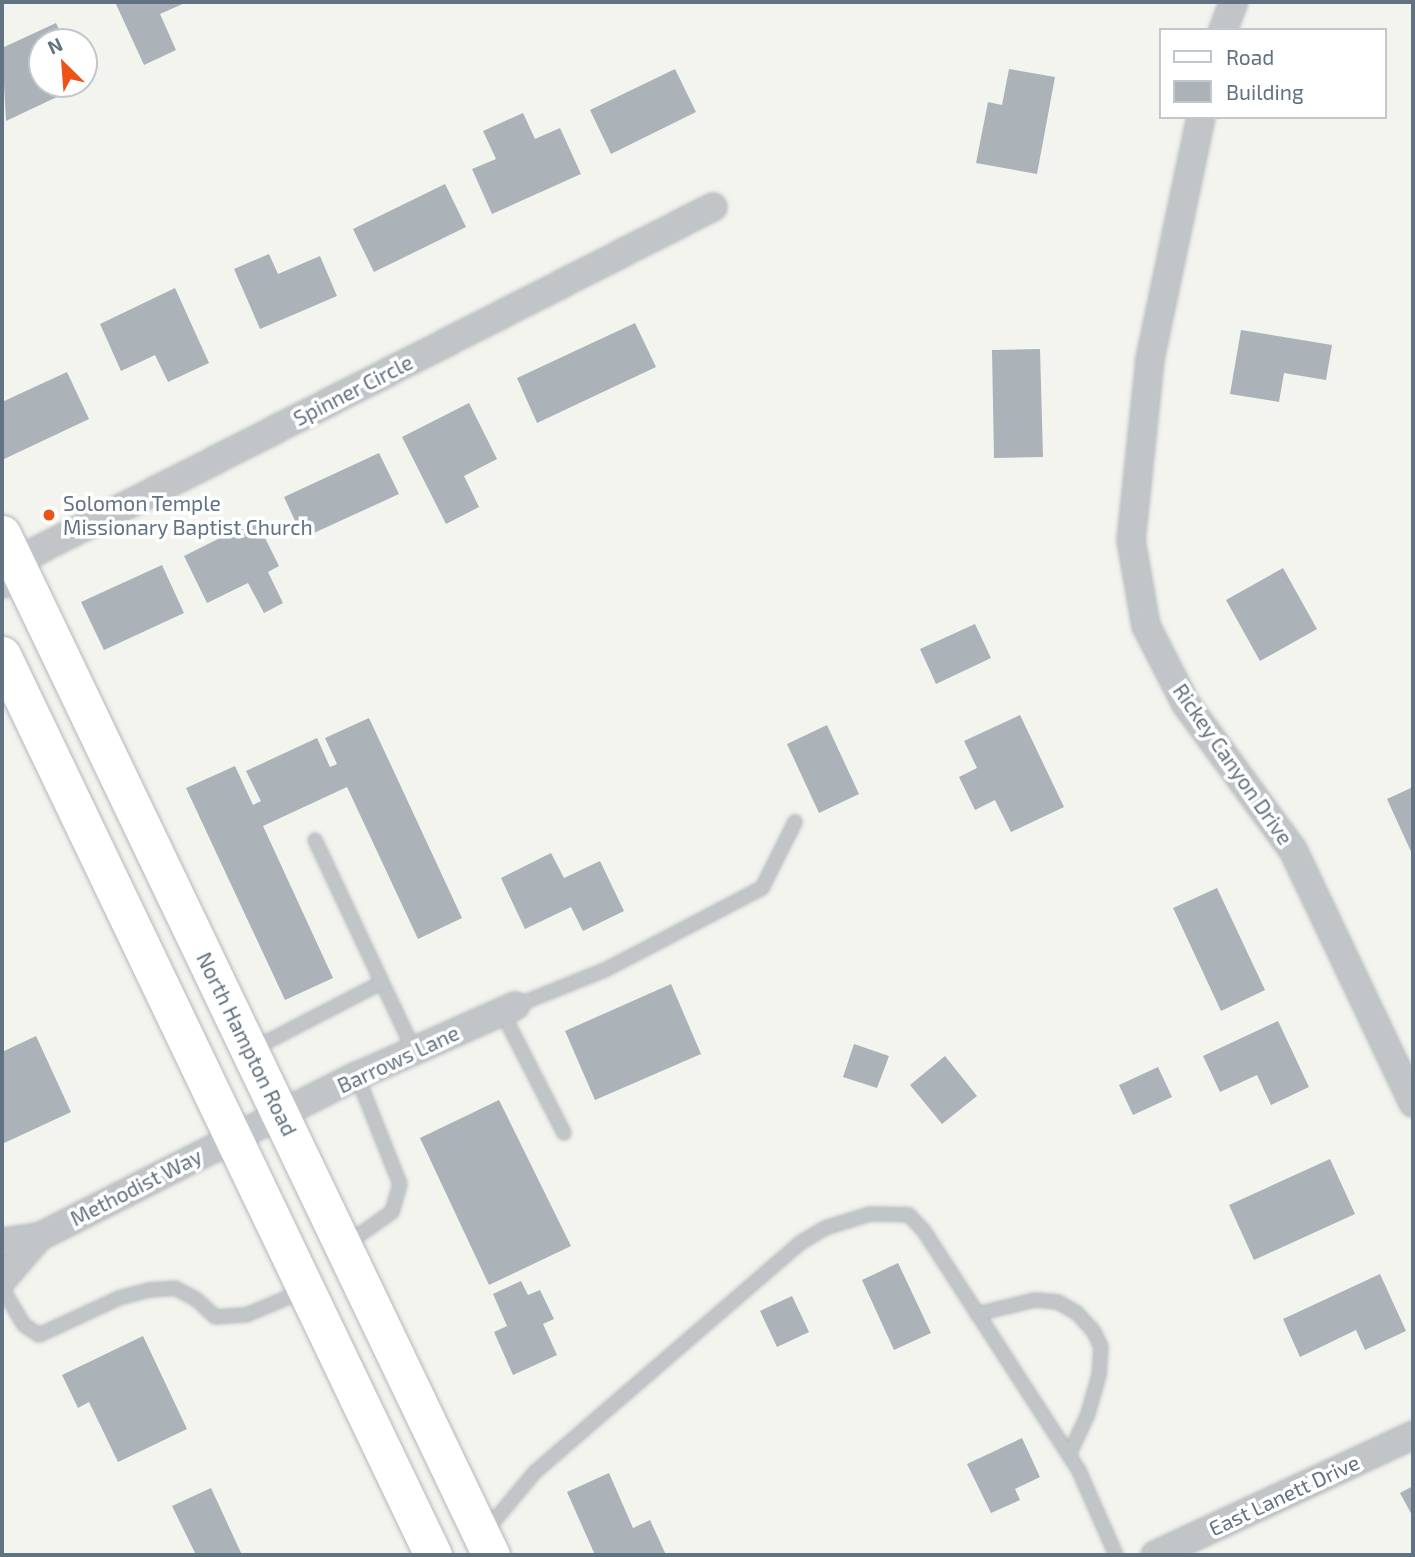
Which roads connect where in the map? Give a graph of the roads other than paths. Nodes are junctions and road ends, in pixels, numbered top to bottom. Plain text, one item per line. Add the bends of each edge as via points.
1 (1234, 2) edge
2 (1224, 28) edge
3 (1201, 119) edge
4 (713, 207) dead end
5 (6, 560) edge
6 (2, 655) edge
7 (795, 822) dead end
8 (315, 840) dead end
9 (381, 983) junction
10 (509, 1009) junction
11 (244, 1041) junction
12 (414, 1050) junction
13 (193, 1055) junction
14 (357, 1076) junction
15 (1413, 1103) edge
16 (283, 1113) junction
17 (564, 1133) dead end
18 (232, 1137) junction
19 (38, 1237) junction
20 (2, 1242) edge
21 (343, 1246) junction
22 (2, 1280) edge
23 (2, 1288) edge
24 (306, 1289) junction
25 (977, 1314) junction
26 (1413, 1435) edge
27 (1069, 1455) junction
28 (486, 1546) edge
29 (433, 1555) edge
30 (1116, 1555) edge
31 (1155, 1555) edge

1 - 2 street
3 - 15 street, Rickey Canyon Drive via 1150,360 1132,526 1146,626 1186,704 1293,850
4 - 5 street, Spinner Circle
5 - 11 main road, North Hampton Road
6 - 13 main road
7 - 10 lane via 762,888 607,969
8 - 9 lane
9 - 11 lane
9 - 12 lane
10 - 12 street, Barrows Lane
10 - 17 lane
11 - 13 main road
11 - 16 main road, North Hampton Road
12 - 14 street, Barrows Lane
13 - 18 main road
14 - 16 street, Barrows Lane
14 - 21 lane via 400,1184 392,1212 369,1233
16 - 18 street, Barrows Lane
16 - 21 main road, North Hampton Road
18 - 19 street, Methodist Way
18 - 24 main road
19 - 20 street, Methodist Way
19 - 22 street, Methodist Way
21 - 28 main road, North Hampton Road
23 - 24 lane via 24,1325 39,1335 119,1298 149,1290 175,1288 215,1317 246,1315
24 - 29 main road
25 - 27 lane
25 - 27 lane via 1035,1300 1058,1302 1077,1313 1094,1332 1101,1347 1099,1375
25 - 28 lane via 909,1215 870,1214 825,1228 800,1242 535,1472
26 - 31 street, East Lanett Drive
27 - 30 lane

